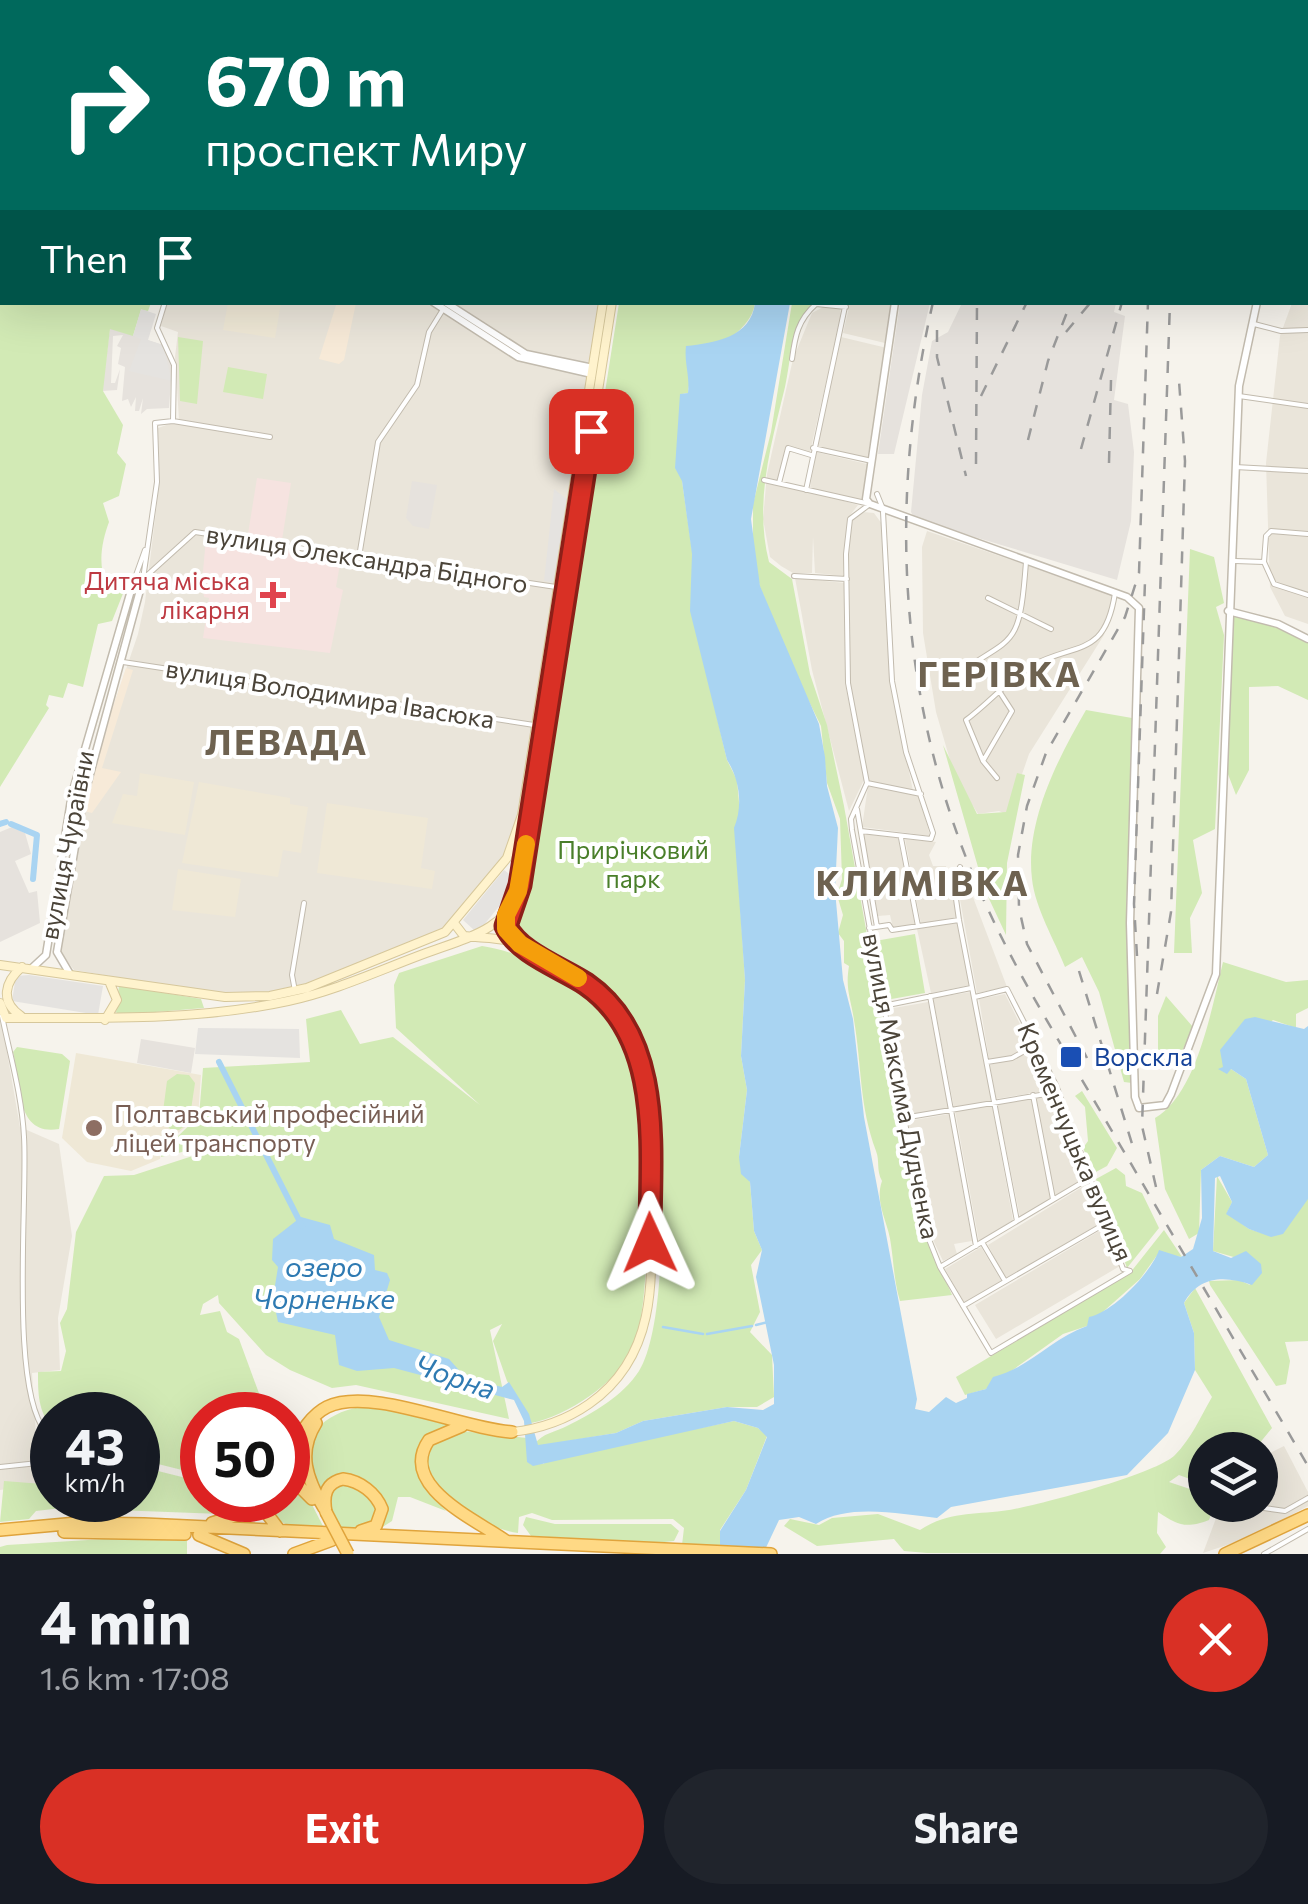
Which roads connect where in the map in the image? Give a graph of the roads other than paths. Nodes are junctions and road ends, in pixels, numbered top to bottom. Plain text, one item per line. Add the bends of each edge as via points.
1 (164, 305) edge
2 (815, 305) edge
3 (846, 305) edge
4 (895, 305) edge
5 (1256, 305) edge
6 (444, 306) edge
7 (605, 309) edge
8 (1250, 323) junction
9 (1308, 330) edge
10 (792, 359) dead end
11 (592, 371) junction
12 (1239, 396) junction
13 (1308, 406) edge
14 (173, 421) junction
15 (587, 430) junction
16 (270, 437) dead end
17 (812, 452) junction
18 (872, 461) junction
19 (1235, 467) junction
20 (1308, 471) edge
21 (764, 480) dead end
22 (780, 483) junction
23 (806, 490) junction
24 (877, 494) dead end
25 (870, 504) junction
26 (883, 509) junction
27 (1308, 534) edge
28 (359, 557) junction
29 (1230, 561) junction
30 (1026, 562) junction
31 (1264, 562) junction
32 (794, 576) dead end
33 (847, 579) junction
34 (139, 580) junction
35 (558, 587) junction
36 (1115, 593) junction
37 (1308, 595) edge
38 (988, 598) dead end
39 (1022, 611) junction
40 (1228, 611) junction
41 (1051, 628) dead end
42 (1308, 639) edge
43 (554, 644) junction
44 (113, 658) junction
45 (979, 660) junction
46 (123, 662) junction
47 (945, 682) dead end
48 (1001, 694) junction
49 (536, 725) junction
50 (983, 761) junction
51 (997, 778) dead end
52 (868, 783) junction
53 (921, 794) junction
54 (529, 800) junction
55 (856, 806) junction
56 (860, 831) junction
57 (901, 835) junction
58 (500, 866) junction
59 (960, 867) dead end
60 (522, 870) junction
61 (56, 882) junction
62 (68, 883) junction
63 (304, 903) dead end
64 (506, 915) junction
65 (960, 920) junction
66 (454, 922) junction
67 (918, 926) junction
68 (877, 927) junction
69 (869, 928) junction
70 (469, 937) junction
71 (520, 944) junction
72 (0, 965) edge
73 (27, 968) junction
74 (70, 974) junction
75 (108, 980) junction
76 (337, 982) junction
77 (973, 988) junction
78 (296, 991) junction
79 (930, 996) junction
80 (975, 997) junction
81 (0, 1003) edge
82 (883, 1006) junction
83 (2, 1016) edge
84 (21, 1016) junction
85 (105, 1020) junction
86 (1037, 1044) junction
87 (986, 1062) junction
88 (1058, 1092) junction
89 (1033, 1095) junction
90 (994, 1102) junction
91 (951, 1110) junction
92 (902, 1118) junction
93 (1093, 1176) junction
94 (1053, 1200) junction
95 (1017, 1221) junction
96 (1108, 1222) junction
97 (979, 1244) junction
98 (940, 1267) junction
99 (1005, 1282) junction
100 (963, 1306) junction
101 (992, 1353) joint
102 (354, 1402) junction
103 (314, 1418) junction
104 (310, 1424) edge
105 (475, 1427) junction
106 (515, 1432) joint
107 (0, 1467) edge
108 (310, 1497) edge
109 (1308, 1498) edge
110 (320, 1509) junction
111 (1278, 1510) edge
112 (1308, 1515) edge
113 (206, 1522) edge
114 (274, 1522) edge
115 (170, 1526) junction
116 (1308, 1529) edge
117 (280, 1531) junction
118 (0, 1534) edge
119 (344, 1534) junction
120 (199, 1535) junction
121 (332, 1540) junction
122 (506, 1541) junction
123 (244, 1554) edge
124 (294, 1554) edge
125 (344, 1554) edge
126 (622, 1554) edge
127 (772, 1554) edge
128 (1225, 1554) edge
129 (1264, 1554) edge

1 - 14 street via 157,328 174,365
2 - 10 street via 796,330
3 - 17 street
4 - 18 street
5 - 8 street
6 - 11 street via 526,354
6 - 28 street via 429,332 417,384 378,442
7 - 11 main road
7 - 15 main road
8 - 9 street
8 - 12 street
11 - 15 main road
12 - 13 street
12 - 19 street
14 - 16 street
14 - 34 street, вулиця Чураївни via 155,423 156,482
15 - 35 main road
15 - 43 main road
17 - 18 street
17 - 22 street via 788,448
17 - 23 street
18 - 25 street
19 - 20 street
19 - 29 street
21 - 22 street
22 - 23 street
23 - 25 street
24 - 26 street
25 - 26 street
25 - 33 street via 850,520
26 - 30 street
26 - 53 street via 892,680
27 - 31 street via 1268,533
28 - 34 street, вулиця Олександра Бідного via 195,532
28 - 35 street, вулиця Олександра Бідного
29 - 31 street
29 - 40 street
30 - 36 street
30 - 39 street
31 - 37 street via 1274,584
32 - 33 street
33 - 52 street via 848,683
34 - 44 street, вулиця Чураївни
34 - 46 street, вулиця Чураївни
35 - 43 main road
36 - 40 street via 1139,608 1130,923 1139,1108 1165,1104 1172,1094 1216,974
36 - 48 street via 1090,644 1031,666
38 - 39 street
39 - 41 street
39 - 45 street via 1002,650
40 - 42 street
43 - 49 main road
43 - 54 main road
44 - 46 street
44 - 61 street, вулиця Чураївни via 72,794
45 - 47 street
45 - 48 street
46 - 49 street, вулиця Володимира Івасюка
46 - 62 street, вулиця Чураївни via 87,782
48 - 50 street via 1011,718
48 - 50 street via 966,720
49 - 54 main road
50 - 51 street
52 - 53 street
52 - 55 street, вулиця Максима Дудченка
53 - 57 street via 933,833 930,839
54 - 58 main road
54 - 60 main road
55 - 56 street, вулиця Максима Дудченка
55 - 69 street, вулиця Максима Дудченка via 852,830
56 - 57 street
56 - 68 street, вулиця Максима Дудченка
57 - 67 street
58 - 60 main road
58 - 66 main road
59 - 65 street via 954,885
60 - 64 main road
61 - 62 street
61 - 73 street, вулиця Чураївни via 45,958
62 - 74 street, вулиця Чураївни via 57,952
63 - 78 street via 292,975
64 - 70 main road
64 - 71 main road via 508,932
65 - 67 street
65 - 77 street
66 - 70 main road
66 - 76 main road via 432,940
67 - 68 street
68 - 69 street
69 - 82 street, вулиця Максима Дудченка
70 - 71 main road
70 - 76 main road
71 - 106 main road via 590,987 619,1016 640,1060 651,1285 641,1342 626,1370 565,1418
72 - 73 main road
73 - 74 main road
73 - 84 main road via 5,990
74 - 75 main road
75 - 78 main road via 226,996
75 - 85 main road via 117,1000
76 - 78 main road
76 - 85 main road via 267,1005
77 - 79 street
77 - 80 street
79 - 82 street
79 - 91 street
80 - 86 street, Кременчуцька вулиця via 1008,989
80 - 87 street
81 - 83 main road
82 - 92 street, вулиця Максима Дудченка
83 - 84 main road
83 - 107 street via 24,1138 21,1277 31,1396 46,1432 38,1442 38,1464
84 - 85 main road
86 - 87 street
86 - 88 street, Кременчуцька вулиця
87 - 90 street
88 - 89 street
88 - 93 street, Кременчуцька вулиця
89 - 90 street
89 - 94 street
90 - 91 street
90 - 95 street
91 - 92 street
91 - 97 street
92 - 98 street, вулиця Максима Дудченка via 924,1226
93 - 94 street
93 - 96 street, Кременчуцька вулиця
94 - 95 street
95 - 97 street
96 - 99 street
96 - 101 street, Кременчуцька вулиця via 1123,1268 1130,1271
97 - 98 street
97 - 99 street
98 - 100 street, вулиця Максима Дудченка
99 - 100 street
100 - 101 street, вулиця Максима Дудченка
102 - 103 highway via 328,1406
102 - 105 highway
102 - 110 highway via 324,1415 306,1445 307,1474
103 - 104 highway
103 - 110 highway via 300,1462
105 - 106 highway
105 - 122 highway via 432,1437 422,1471 446,1500
108 - 110 highway
109 - 111 street
110 - 119 highway via 338,1480 354,1481 376,1497 382,1509 378,1523
110 - 125 highway, bridge
112 - 128 highway
113 - 115 highway
114 - 117 highway
115 - 117 highway
115 - 118 highway via 76,1523
116 - 129 street
117 - 119 highway
118 - 120 highway
119 - 122 highway
120 - 121 highway
120 - 123 highway
121 - 124 highway
121 - 126 highway
122 - 127 highway

